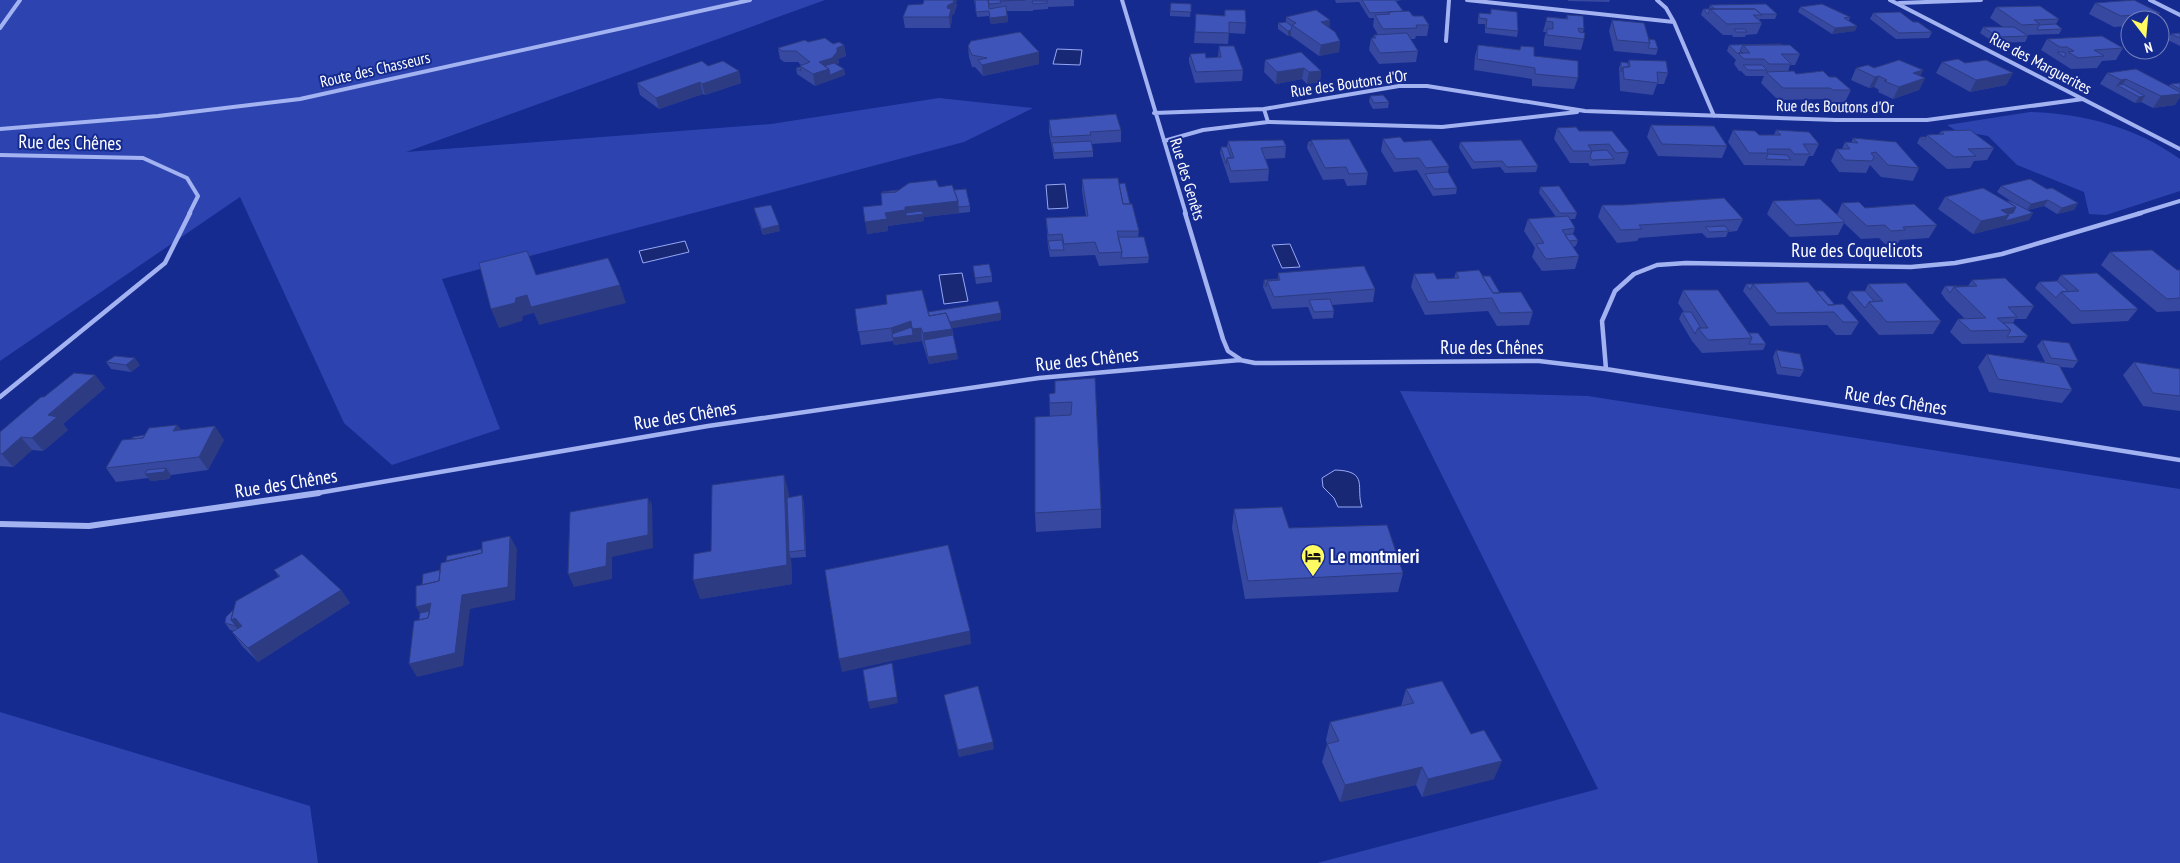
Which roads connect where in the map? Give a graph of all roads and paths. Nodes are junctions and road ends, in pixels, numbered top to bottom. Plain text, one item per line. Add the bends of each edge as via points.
1 (20, 0) edge
2 (750, 0) edge
3 (1122, 0) edge
4 (1449, 0) edge
5 (1467, 0) edge
6 (1657, 0) edge
7 (1890, 0) edge
8 (1981, 0) edge
9 (2150, 0) edge
10 (1898, 3) junction
11 (2180, 15) edge
12 (1674, 22) junction
13 (0, 28) edge
14 (1446, 41) dead end
15 (2083, 99) junction
16 (1264, 108) junction
17 (1585, 111) junction
18 (1154, 113) junction
19 (1714, 116) junction
20 (1268, 122) junction
21 (0, 129) edge
22 (1164, 141) junction
23 (2180, 149) edge
24 (0, 155) edge
25 (2180, 201) edge
26 (1240, 360) junction
27 (1606, 369) junction
28 (0, 397) edge
29 (2180, 460) edge
30 (0, 524) edge

1 - 13 street
2 - 21 street, Route des Chasseurs via 456,62 300,99 158,116
3 - 18 street, Rue des Genêts
4 - 14 street
5 - 12 street
6 - 12 street
7 - 10 street, Rue des Marguerites
8 - 10 street
9 - 11 street
10 - 15 street, Rue des Marguerites
12 - 19 street
15 - 19 street, Rue des Boutons d'Or via 1927,120
15 - 23 street, Rue des Marguerites
16 - 17 street, Rue des Boutons d'Or via 1372,89 1426,86
16 - 18 street, Rue des Boutons d'Or
16 - 20 street
17 - 19 street, Rue des Boutons d'Or
17 - 20 street, Rue des Boutons d'Or via 1442,127
18 - 22 street, Rue des Genêts
20 - 22 street, Rue des Boutons d'Or via 1203,130
22 - 26 street, Rue des Genêts via 1223,339 1228,351
24 - 28 street, Rue des Chênes via 143,158 187,178 198,196 165,263
25 - 27 street, Rue des Coquelicots via 2002,254 1956,263 1910,268 1657,265 1634,274 1615,291 1602,321
26 - 27 street, Rue des Chênes via 1255,363 1539,361
26 - 30 street, Rue des Chênes via 1039,378 718,424 268,502 98,525
27 - 29 street, Rue des Chênes

